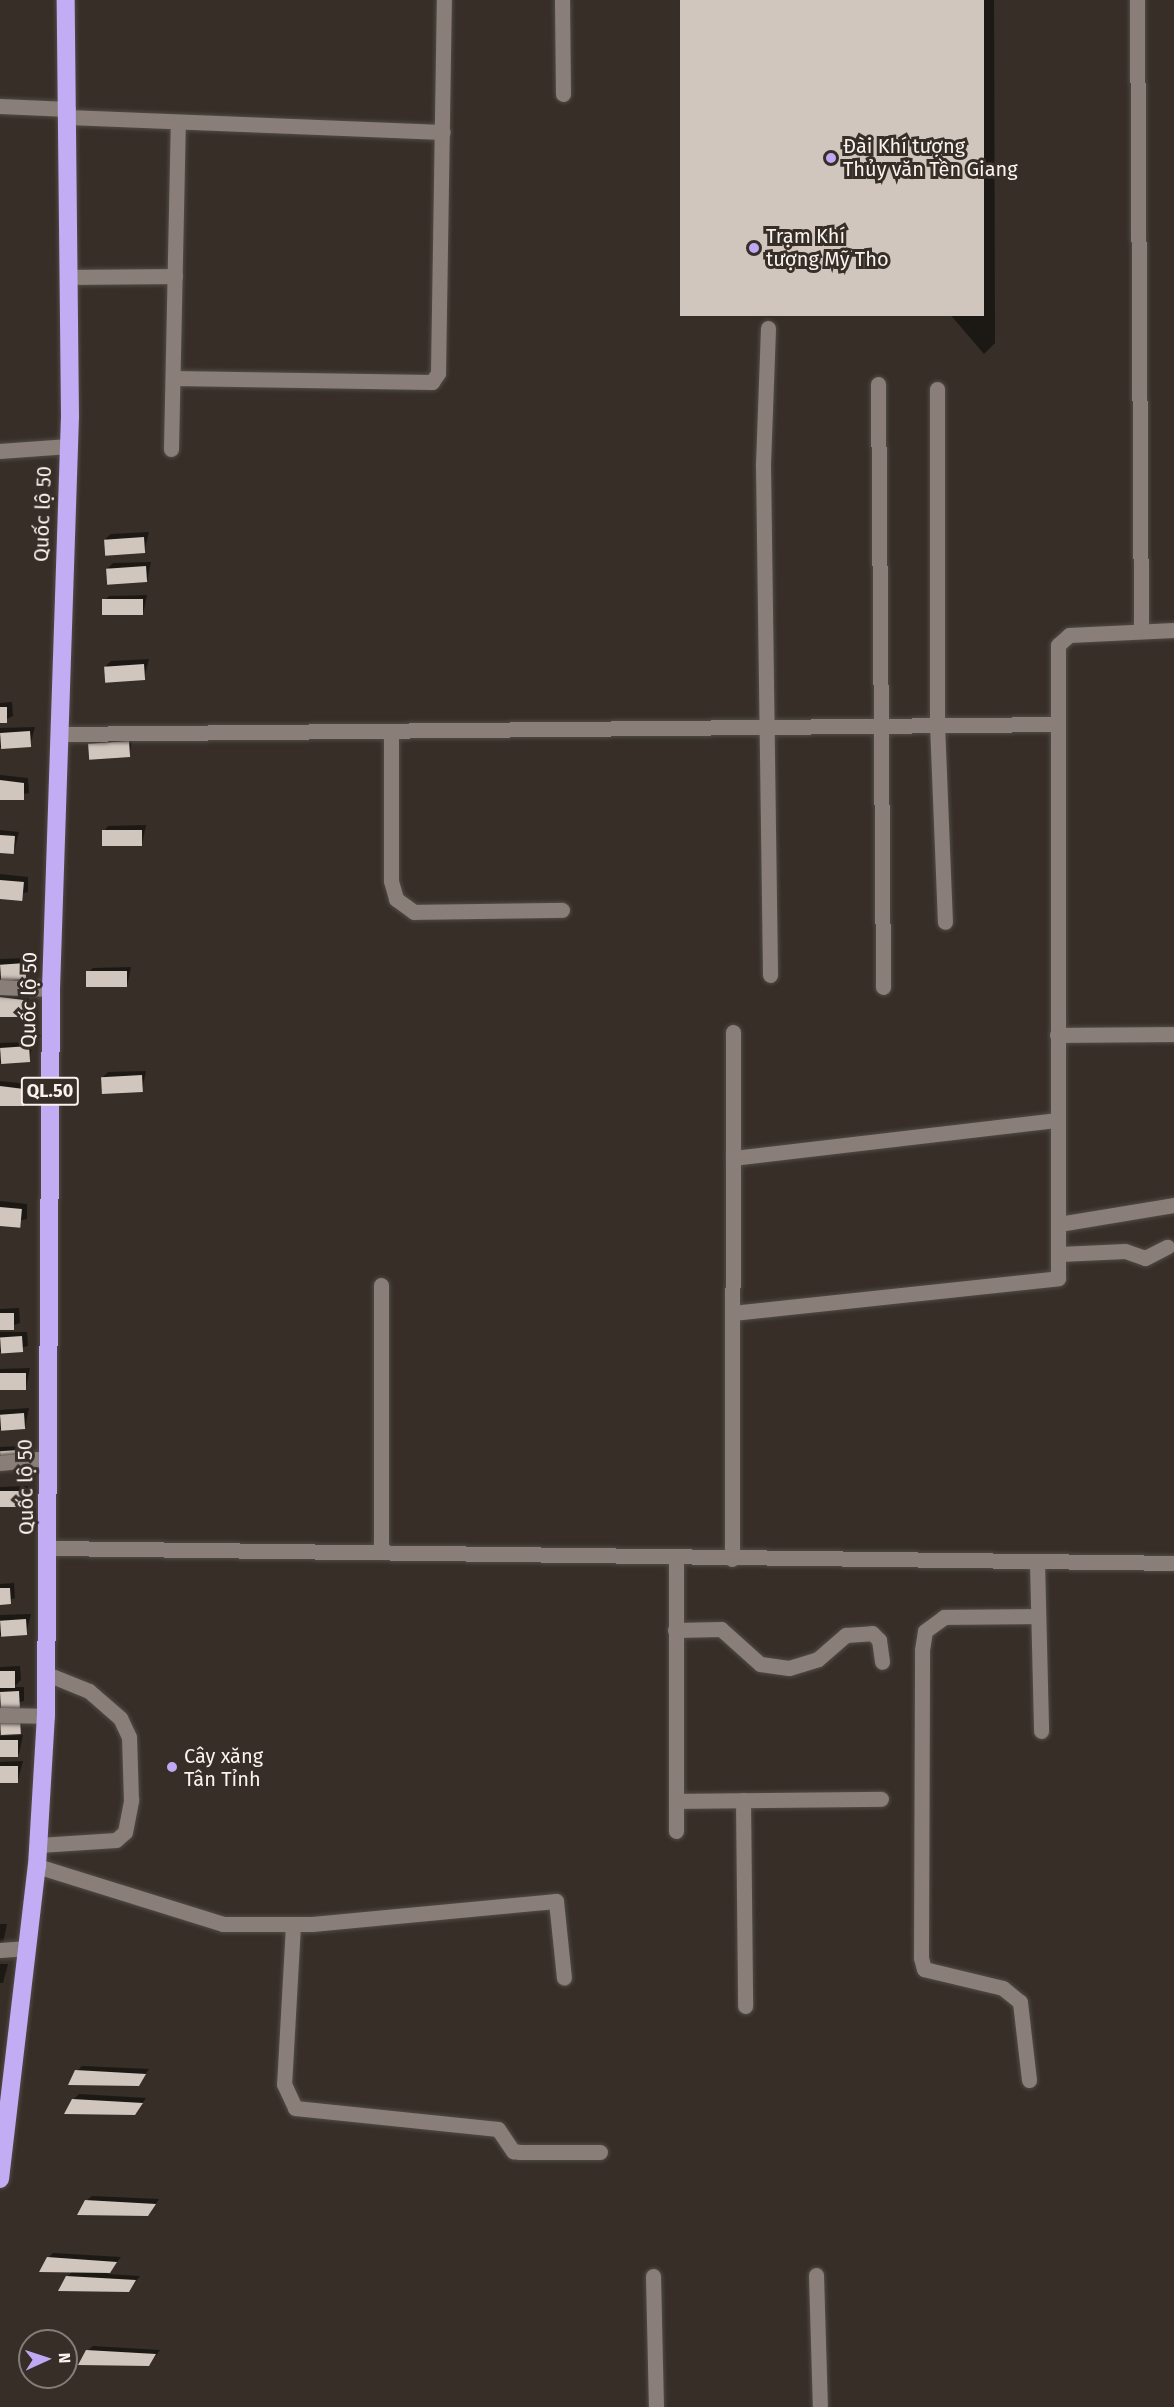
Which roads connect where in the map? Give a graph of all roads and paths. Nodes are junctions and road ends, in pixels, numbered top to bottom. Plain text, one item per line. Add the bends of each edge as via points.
1 (66, 0) edge
2 (444, 0) edge
3 (562, 0) edge
4 (1137, 0) edge
5 (563, 94) dead end
6 (0, 106) edge
7 (68, 113) junction
8 (178, 122) junction
9 (443, 132) junction
10 (175, 276) junction
11 (69, 277) junction
12 (768, 328) dead end
13 (173, 378) junction
14 (878, 384) dead end
15 (937, 388) dead end
16 (68, 446) junction
17 (171, 449) dead end
18 (0, 451) edge
19 (1141, 630) junction
20 (1174, 630) edge
21 (767, 724) junction
22 (938, 724) junction
23 (1056, 724) junction
24 (882, 725) junction
25 (391, 732) junction
26 (58, 734) junction
27 (562, 910) dead end
28 (945, 922) dead end
29 (770, 975) dead end
30 (0, 987) edge
31 (883, 987) dead end
32 (51, 989) junction
33 (733, 1032) dead end
34 (1174, 1034) edge
35 (1057, 1035) junction
36 (1057, 1120) junction
37 (733, 1158) junction
38 (1174, 1204) edge
39 (1059, 1224) junction
40 (1167, 1247) dead end
41 (1060, 1254) junction
42 (381, 1285) dead end
43 (734, 1313) junction
44 (48, 1458) junction
45 (0, 1463) edge
46 (50, 1548) junction
47 (381, 1550) junction
48 (676, 1559) junction
49 (732, 1559) junction
50 (1037, 1562) junction
51 (1174, 1563) edge
52 (1038, 1616) junction
53 (675, 1630) junction
54 (882, 1662) dead end
55 (47, 1674) junction
56 (0, 1715) edge
57 (46, 1716) junction
58 (1041, 1731) dead end
59 (881, 1799) dead end
60 (743, 1800) junction
61 (676, 1801) junction
62 (676, 1831) dead end
63 (39, 1845) junction
64 (37, 1866) junction
65 (293, 1925) junction
66 (28, 1948) junction
67 (0, 1950) edge
68 (564, 1978) dead end
69 (746, 2006) dead end
70 (1029, 2080) dead end
71 (600, 2152) dead end
72 (0, 2178) edge
73 (816, 2275) dead end
74 (653, 2276) dead end
75 (656, 2407) edge
76 (820, 2407) edge

1 - 7 highway, Quốc lộ 50 / QL.50
2 - 9 street
3 - 5 street
4 - 19 street
6 - 7 street
7 - 8 street
7 - 11 highway, Quốc lộ 50 / QL.50
8 - 9 street
8 - 10 street
9 - 13 street via 438,373 432,382
10 - 11 street
10 - 13 street
11 - 16 highway, Quốc lộ 50 / QL.50
12 - 21 street via 763,465
13 - 17 street
14 - 24 street
15 - 22 street
16 - 18 street
16 - 26 highway, Quốc lộ 50 / QL.50
19 - 20 street
19 - 23 street via 1062,637
21 - 24 street
21 - 25 street
21 - 29 street
22 - 23 street
22 - 24 street
22 - 28 street
23 - 35 street
24 - 31 street
25 - 26 street
25 - 27 street via 391,880 396,899 414,912
26 - 32 highway, Quốc lộ 50 / QL.50
30 - 32 street
32 - 44 highway, Quốc lộ 50 / QL.50
33 - 37 street
34 - 35 street
35 - 36 street
36 - 37 street
36 - 39 street
37 - 43 street
38 - 39 street
39 - 41 street
40 - 41 street via 1146,1258 1125,1251
41 - 43 street via 1060,1270 1053,1282
42 - 47 street
43 - 49 street
44 - 45 street
44 - 46 highway, Quốc lộ 50 / QL.50
46 - 47 street
46 - 55 highway, Quốc lộ 50 / QL.50
47 - 48 street
48 - 49 street
48 - 53 street
49 - 50 street
50 - 51 street
50 - 52 street
52 - 58 street
52 - 70 street via 944,1617 925,1631 922,1650 921,1958 924,1969 1003,1988 1020,2002
53 - 54 street via 721,1629 760,1664 789,1668 818,1659 846,1635 872,1633 879,1641
53 - 61 street
55 - 57 highway, Quốc lộ 50 / QL.50
55 - 63 street via 89,1691 120,1718 129,1737 130,1800 125,1832 116,1840
56 - 57 street
57 - 63 highway, Quốc lộ 50 / QL.50
59 - 60 street
60 - 61 street
60 - 69 street
61 - 62 street
63 - 64 highway, Quốc lộ 50 / QL.50
64 - 65 street via 222,1924
64 - 66 highway, Quốc lộ 50 / QL.50
65 - 68 street via 556,1901
65 - 71 street via 284,2084 296,2108 498,2129 513,2151
66 - 67 street
66 - 72 highway, Quốc lộ 50 / QL.50
73 - 76 street
74 - 75 street

